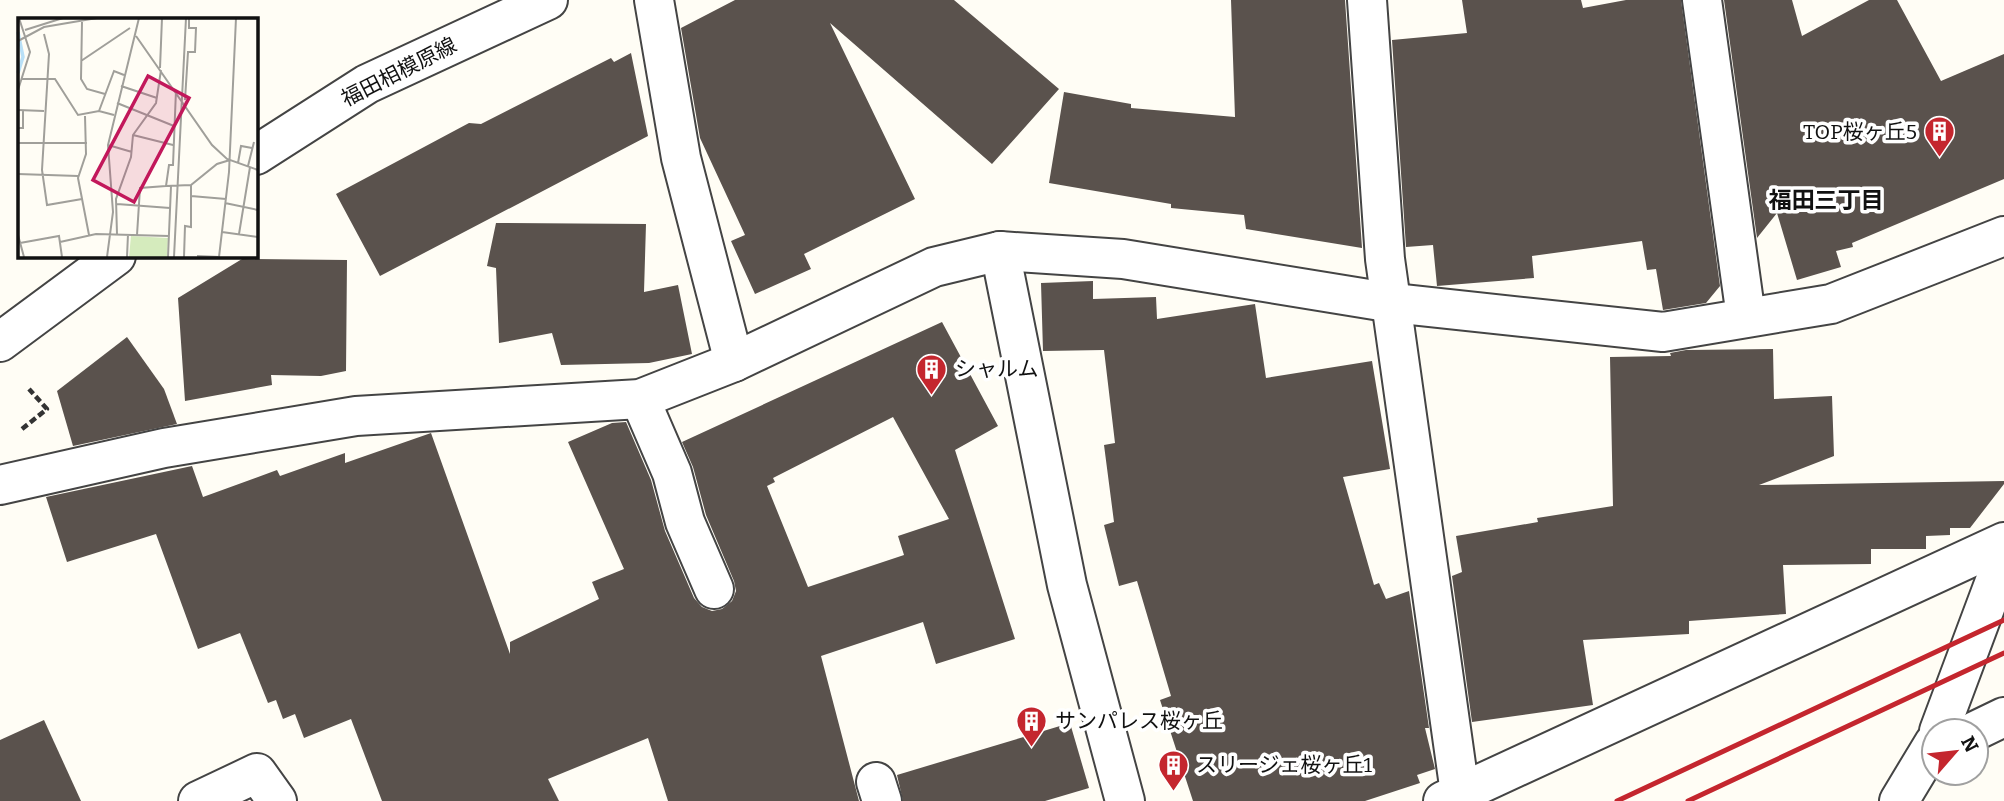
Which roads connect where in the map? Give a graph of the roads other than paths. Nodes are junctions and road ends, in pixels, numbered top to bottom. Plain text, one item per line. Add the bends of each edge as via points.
1 (548, 0) edge
2 (654, 0) edge
3 (1367, 0) edge
4 (1702, 0) edge
5 (257, 154) edge
6 (2004, 236) edge
7 (1000, 251) junction
8 (115, 257) edge
9 (1392, 303) junction
10 (1746, 317) junction
11 (0, 342) edge
12 (734, 362) junction
13 (640, 399) junction
14 (0, 485) edge
15 (2004, 542) edge
16 (2004, 557) edge
17 (714, 589) dead end
18 (1944, 717) edge
19 (1920, 767) edge
20 (1452, 797) edge
21 (198, 801) edge
22 (277, 801) edge
23 (1125, 801) edge
24 (1899, 801) edge

1 - 5 street, 福田相模原線 via 367,84
2 - 12 street via 681,158
3 - 9 street
4 - 10 street
6 - 10 street via 1831,304
7 - 9 street via 1123,259
7 - 12 street via 934,267
7 - 23 street via 1067,585
8 - 11 street
9 - 10 street via 1663,332
9 - 20 street
12 - 13 street
13 - 14 street via 356,416 164,448
13 - 17 street
15 - 20 street
16 - 18 street
19 - 24 street
21 - 22 street via 257,773

